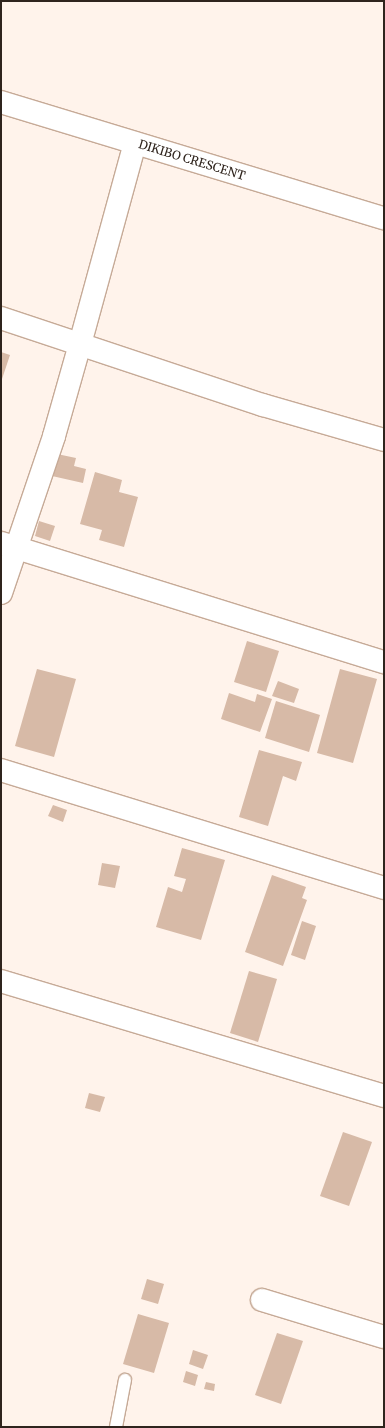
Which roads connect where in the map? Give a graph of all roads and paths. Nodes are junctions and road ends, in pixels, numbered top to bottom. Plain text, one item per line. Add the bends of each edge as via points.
1 (1, 102) edge
2 (135, 143) junction
3 (384, 218) edge
4 (1, 318) edge
5 (80, 344) junction
6 (384, 440) edge
7 (8, 545) edge
8 (1, 593) edge
9 (384, 662) edge
10 (1, 770) edge
11 (384, 888) edge
12 (1, 981) edge
13 (384, 1096) edge
14 (262, 1300) dead end
15 (384, 1336) edge
16 (125, 1380) dead end
17 (116, 1427) edge

1 - 2 street, DIKIBO CRESCENT
2 - 3 street, DIKIBO CRESCENT
2 - 5 street
4 - 5 street
5 - 6 street via 263,405
5 - 7 street via 54,436
7 - 8 street
7 - 9 street
10 - 11 street
12 - 13 street
14 - 15 street
16 - 17 lane

